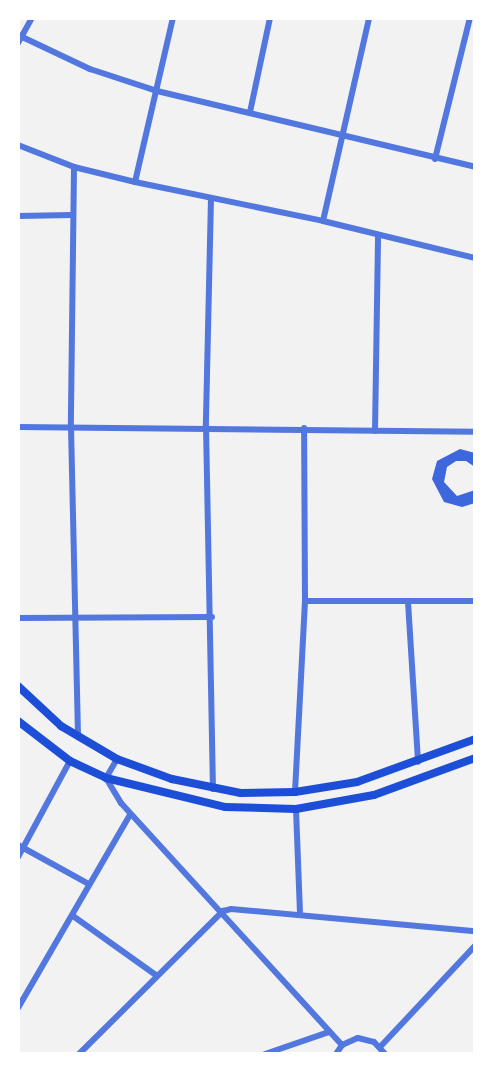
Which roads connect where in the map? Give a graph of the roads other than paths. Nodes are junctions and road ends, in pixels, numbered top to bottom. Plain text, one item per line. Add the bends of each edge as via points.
1 (32, 18) edge
2 (173, 18) edge
3 (270, 18) edge
4 (369, 18) edge
5 (470, 18) edge
6 (19, 39) edge
7 (157, 91) junction
8 (250, 111) junction
9 (343, 134) junction
10 (18, 145) edge
11 (435, 159) junction
12 (74, 167) junction
13 (475, 167) edge
14 (135, 182) junction
15 (211, 198) junction
16 (72, 215) junction
17 (18, 216) edge
18 (323, 221) junction
19 (378, 236) junction
20 (475, 258) edge
21 (206, 426) junction
22 (18, 427) edge
23 (71, 427) junction
24 (304, 428) junction
25 (375, 431) junction
26 (475, 432) edge
27 (305, 601) junction
28 (408, 602) junction
29 (475, 602) edge
30 (77, 617) junction
31 (212, 617) junction
32 (18, 618) edge
33 (18, 686) edge
34 (18, 721) edge
35 (78, 737) junction
36 (475, 739) edge
37 (475, 758) edge
38 (117, 759) junction
39 (70, 761) junction
40 (418, 762) junction
41 (106, 778) junction
42 (213, 789) junction
43 (295, 792) junction
44 (296, 809) junction
45 (130, 815) junction
46 (21, 846) edge
47 (18, 857) edge
48 (89, 884) junction
49 (223, 911) junction
50 (300, 912) junction
51 (73, 915) junction
52 (475, 931) edge
53 (475, 946) edge
54 (157, 976) junction
55 (18, 1008) edge
56 (329, 1032) junction
57 (342, 1045) junction
58 (380, 1047) junction
59 (79, 1054) edge
60 (265, 1054) edge
61 (336, 1054) edge
62 (385, 1054) edge

1 - 6 street
2 - 7 street
3 - 8 street
4 - 9 street
5 - 11 street
6 - 7 street via 90,69
7 - 8 street
7 - 14 street
8 - 9 street
9 - 11 street
9 - 18 street
10 - 12 street
11 - 13 street
12 - 14 street
12 - 16 street
14 - 15 street
15 - 18 street
15 - 21 street
16 - 17 street
16 - 23 street
18 - 19 street
19 - 20 street
19 - 25 street
21 - 23 street
21 - 24 street
21 - 31 street
22 - 23 street
23 - 30 street
24 - 25 street
24 - 27 street
25 - 26 street
27 - 28 street
27 - 43 street
28 - 29 street
28 - 40 street
30 - 31 street
30 - 32 street
30 - 35 street
31 - 42 street
33 - 35 main road via 44,713
34 - 39 main road
35 - 38 main road
36 - 40 main road
37 - 44 main road via 374,795
38 - 41 street
38 - 42 main road
39 - 41 main road
39 - 46 street
40 - 43 main road via 357,782
41 - 44 main road via 225,807
41 - 45 street
42 - 43 main road
44 - 50 street
45 - 48 street
45 - 49 street
46 - 47 street
46 - 48 street
48 - 51 street
49 - 50 street via 236,908
49 - 54 street
49 - 56 street
50 - 52 street
51 - 54 street
51 - 55 street
53 - 58 street
54 - 59 street
56 - 57 street
56 - 60 street
57 - 58 street via 358,1038
57 - 61 street
58 - 62 street

